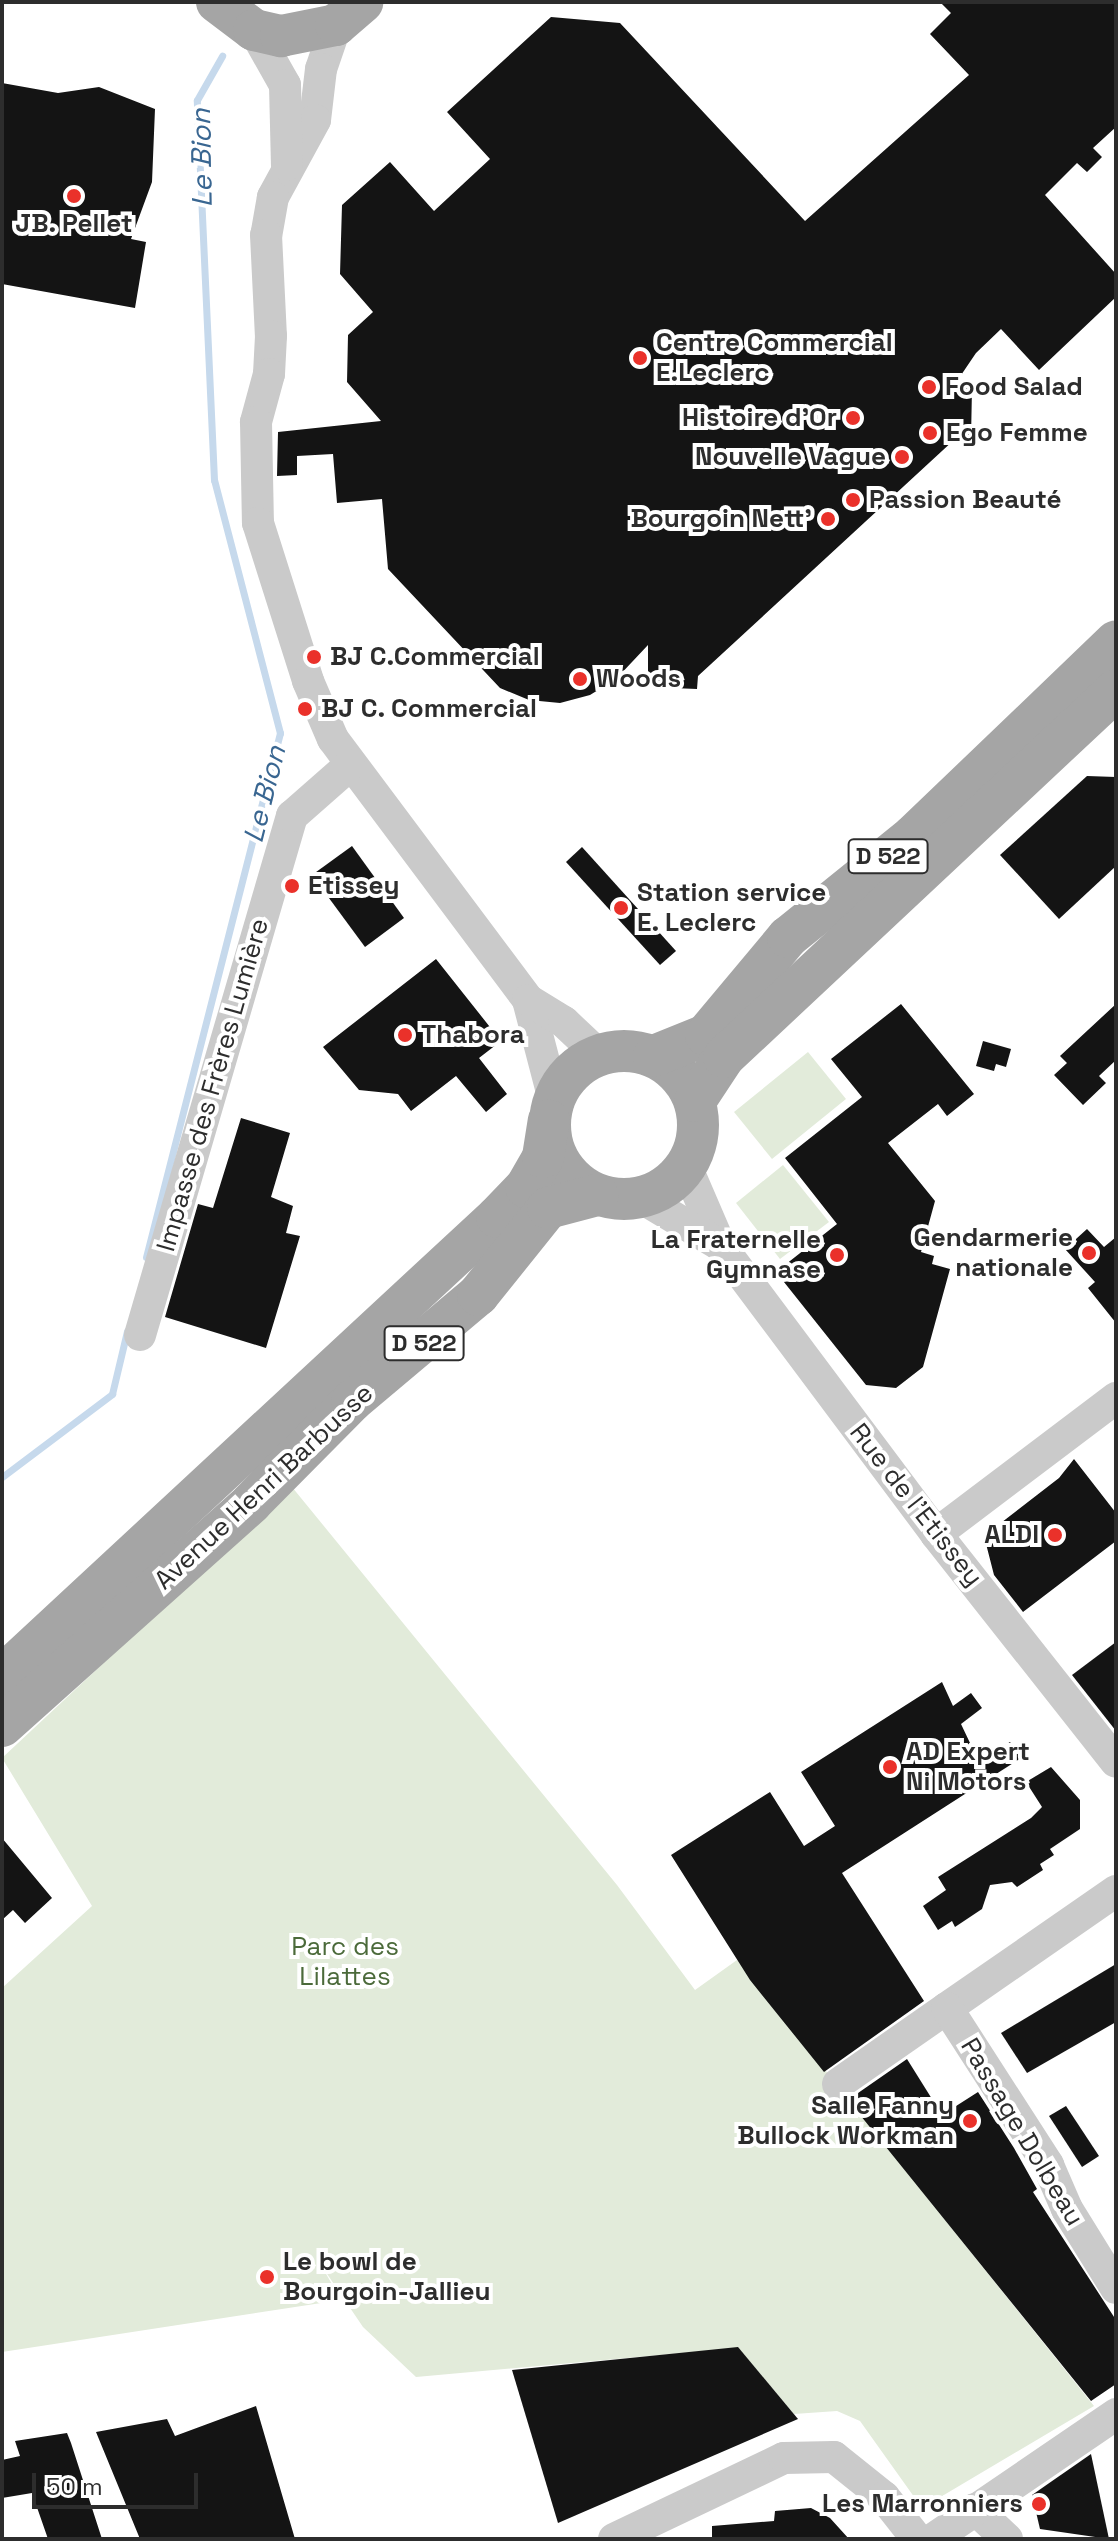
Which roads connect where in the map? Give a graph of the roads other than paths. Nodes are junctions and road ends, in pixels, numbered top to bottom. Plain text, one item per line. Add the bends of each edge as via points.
1 (217, 2) edge
2 (349, 13) edge
3 (254, 30) junction
4 (287, 165) junction
5 (1116, 641) edge
6 (1116, 690) edge
7 (349, 766) junction
8 (528, 1000) junction
9 (598, 1054) junction
10 (654, 1056) junction
11 (695, 1101) junction
12 (551, 1110) junction
13 (686, 1166) junction
14 (597, 1195) junction
15 (640, 1197) junction
16 (720, 1245) junction
17 (140, 1335) dead end
18 (1116, 1398) edge
19 (936, 1534) junction
20 (2, 1676) edge
21 (2, 1726) edge
22 (1116, 1762) edge
23 (1116, 1891) edge
24 (947, 2008) junction
25 (838, 2084) dead end
26 (1116, 2288) edge
27 (1116, 2414) edge
28 (975, 2509) junction
29 (614, 2539) edge
30 (917, 2539) edge
31 (933, 2539) edge
32 (1007, 2539) edge

1 - 3 main road
2 - 3 main road via 281,36
2 - 4 street via 321,69 315,120
3 - 4 street via 285,85
4 - 7 street via 273,197 266,235 271,336 269,374 256,422 258,523 308,681
5 - 10 main road, D 522 via 913,836 788,937 706,1035
6 - 11 main road, D 522 via 724,1057
7 - 8 street
7 - 17 street, Impasse des Frères Lumière via 292,816
8 - 9 street via 564,1022
8 - 12 street
9 - 10 main road via 623,1049
9 - 12 main road via 573,1069
10 - 11 main road via 678,1073
11 - 13 main road via 697,1139
12 - 14 main road via 553,1152 570,1178
12 - 20 main road, Avenue Henri Barbusse / D 522 via 543,1157 526,1187 497,1217
13 - 15 main road via 673,1181
13 - 16 street, Rue de l'Etissey
14 - 15 main road
14 - 21 main road, Avenue Henri Barbusse / D 522 via 548,1208 478,1295 352,1401 251,1503
15 - 16 street, Rue de l'Etissey
16 - 19 street, Rue de l'Etissey
18 - 19 street
19 - 22 street, Rue de l'Etissey
23 - 24 street
24 - 25 street, Passage Dolbeau
24 - 26 street, Passage Dolbeau via 1048,2165 1067,2209
27 - 28 street
28 - 31 street
28 - 32 street
29 - 30 street via 784,2458 834,2457 884,2497

